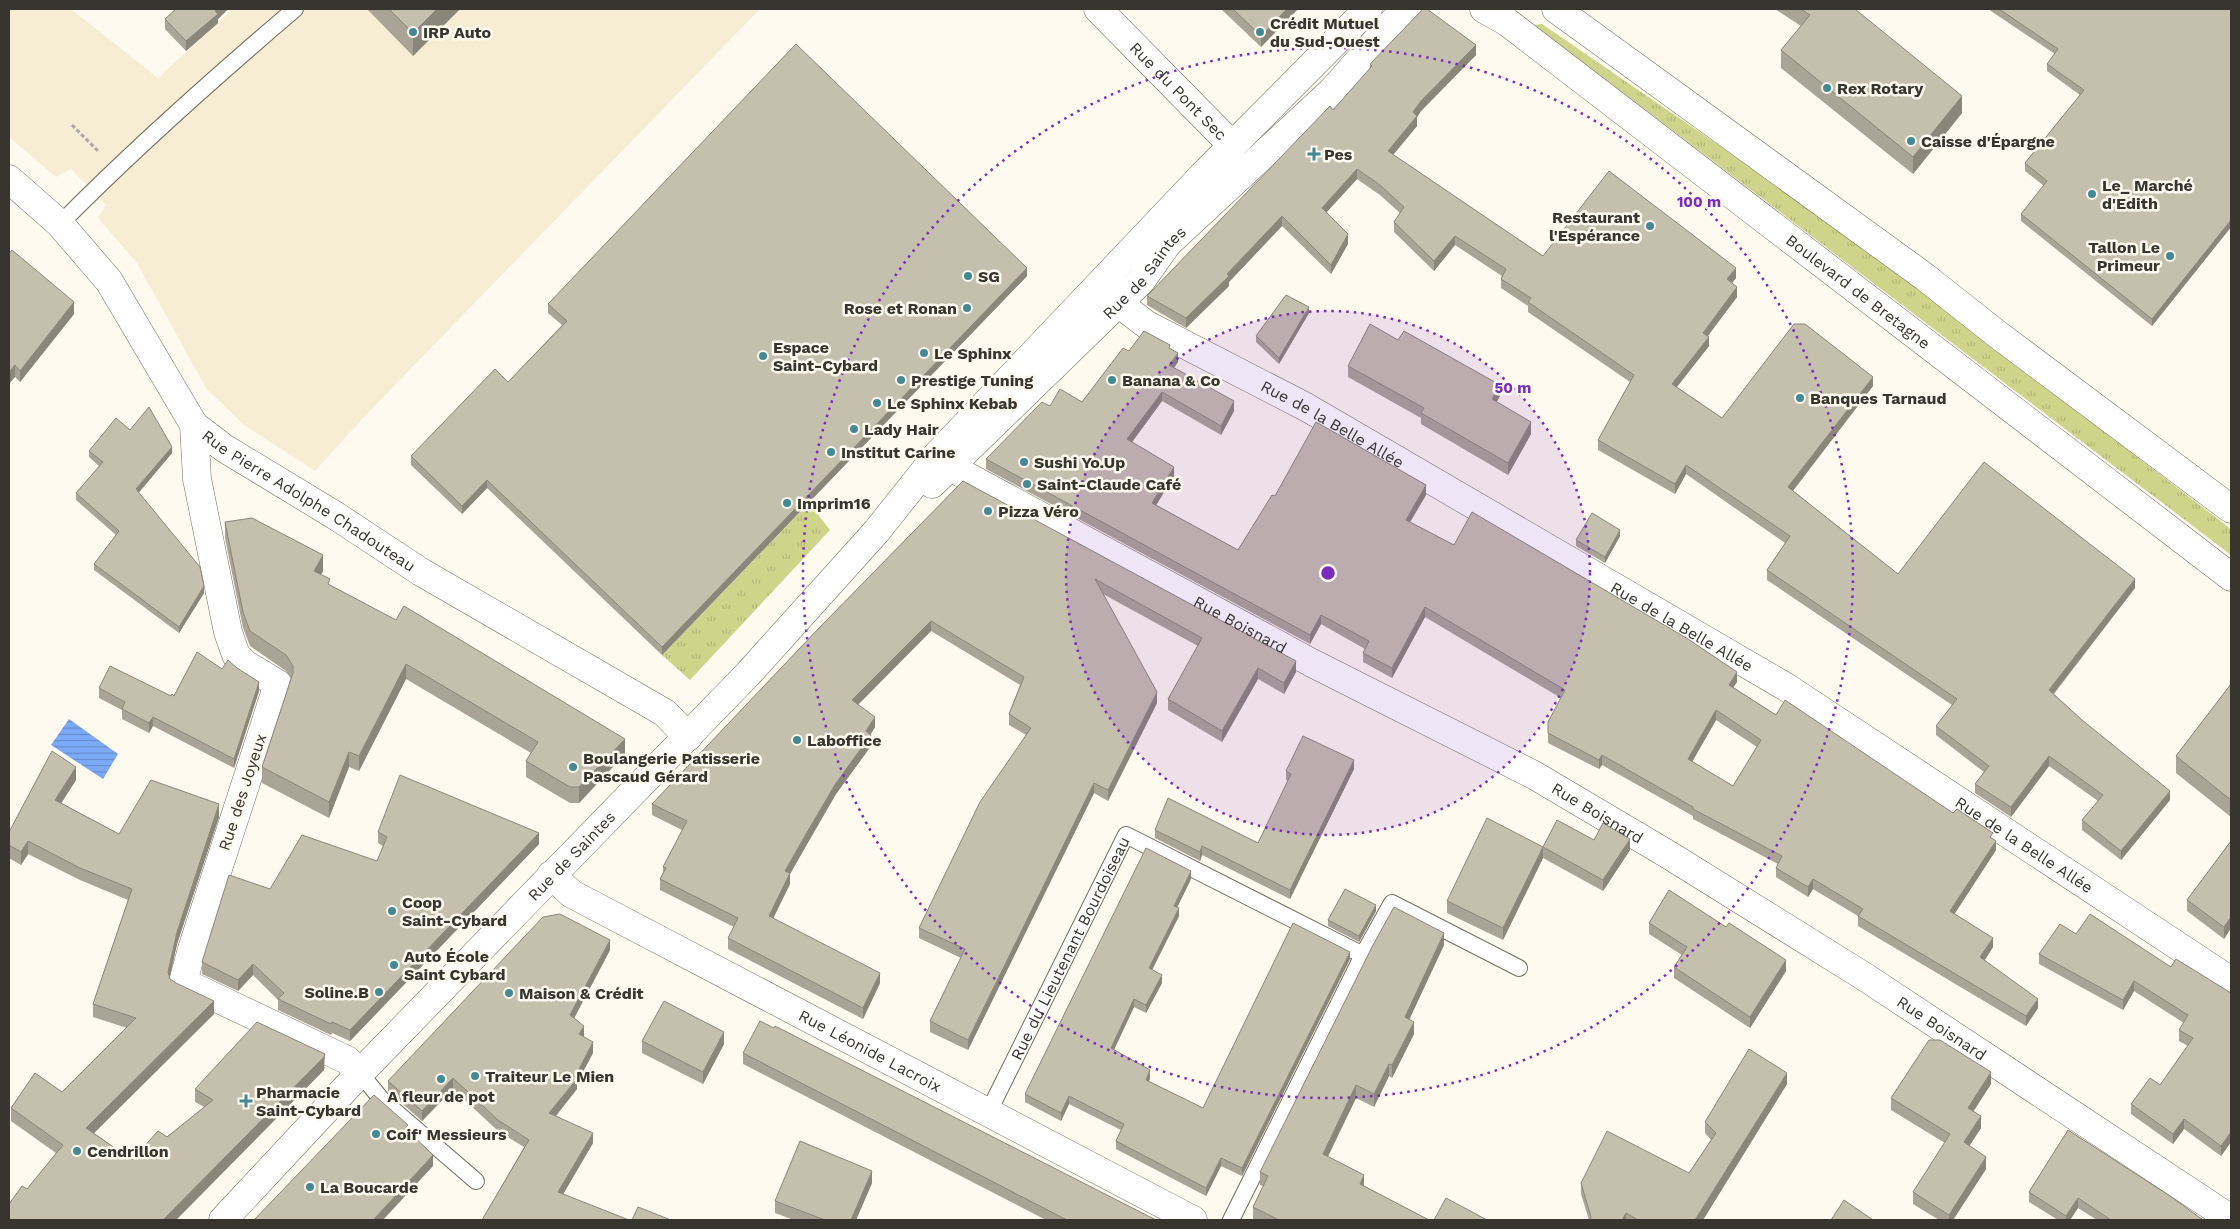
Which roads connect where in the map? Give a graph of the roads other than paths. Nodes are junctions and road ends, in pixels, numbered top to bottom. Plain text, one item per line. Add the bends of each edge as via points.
1 (295, 9) edge
2 (1098, 9) edge
3 (1368, 9) edge
4 (1410, 9) edge
5 (1484, 9) edge
6 (1556, 9) edge
7 (1230, 148) junction
8 (9, 179) edge
9 (1232, 184) junction
10 (60, 224) junction
11 (1117, 302) junction
12 (194, 425) junction
13 (944, 461) junction
14 (2231, 509) edge
15 (2231, 577) edge
16 (688, 737) junction
17 (551, 876) junction
18 (1363, 954) junction
19 (1519, 968) dead end
20 (2231, 981) edge
21 (360, 1073) junction
22 (988, 1113) junction
23 (476, 1182) dead end
24 (223, 1220) edge
25 (1193, 1220) edge
26 (1231, 1220) edge
27 (2231, 1220) edge

1 - 10 lane via 114,168
2 - 7 street, Rue du Pont Sec via 1228,141
3 - 7 street, Rue de Saintes
4 - 9 street, Rue de Saintes via 1394,21 1332,91
5 - 15 street, Boulevard de Bretagne via 1506,22
6 - 14 street via 1925,277
7 - 9 street, Rue du Pont Sec
7 - 13 street, Rue de Saintes
8 - 10 street, Rue Pierre Adolphe Chadouteau
9 - 11 street, Rue de Saintes via 1168,244 1141,281
10 - 12 street, Rue Pierre Adolphe Chadouteau via 109,281
11 - 13 street, Rue de Saintes
11 - 20 street, Rue de la Belle Allée via 1147,325 1306,407 1786,687
12 - 16 street, Rue Pierre Adolphe Chadouteau via 224,448 421,572 665,713
12 - 21 street, Rue des Joyeux via 198,479 228,632 236,656 278,684 183,982 347,1060
13 - 16 street, Rue de Saintes
13 - 27 street, Rue Boisnard via 1312,663 1534,775 1865,977
16 - 17 street, Rue de Saintes
17 - 21 street, Rue de Saintes
17 - 22 street, Rue Léonide Lacroix via 572,894
18 - 19 lane via 1392,903
18 - 22 lane, Rue du Lieutenant Bourdoiseau via 1126,835
18 - 26 lane
21 - 23 lane via 382,1100
21 - 24 street, Rue de Saintes
22 - 25 street, Rue Léonide Lacroix

